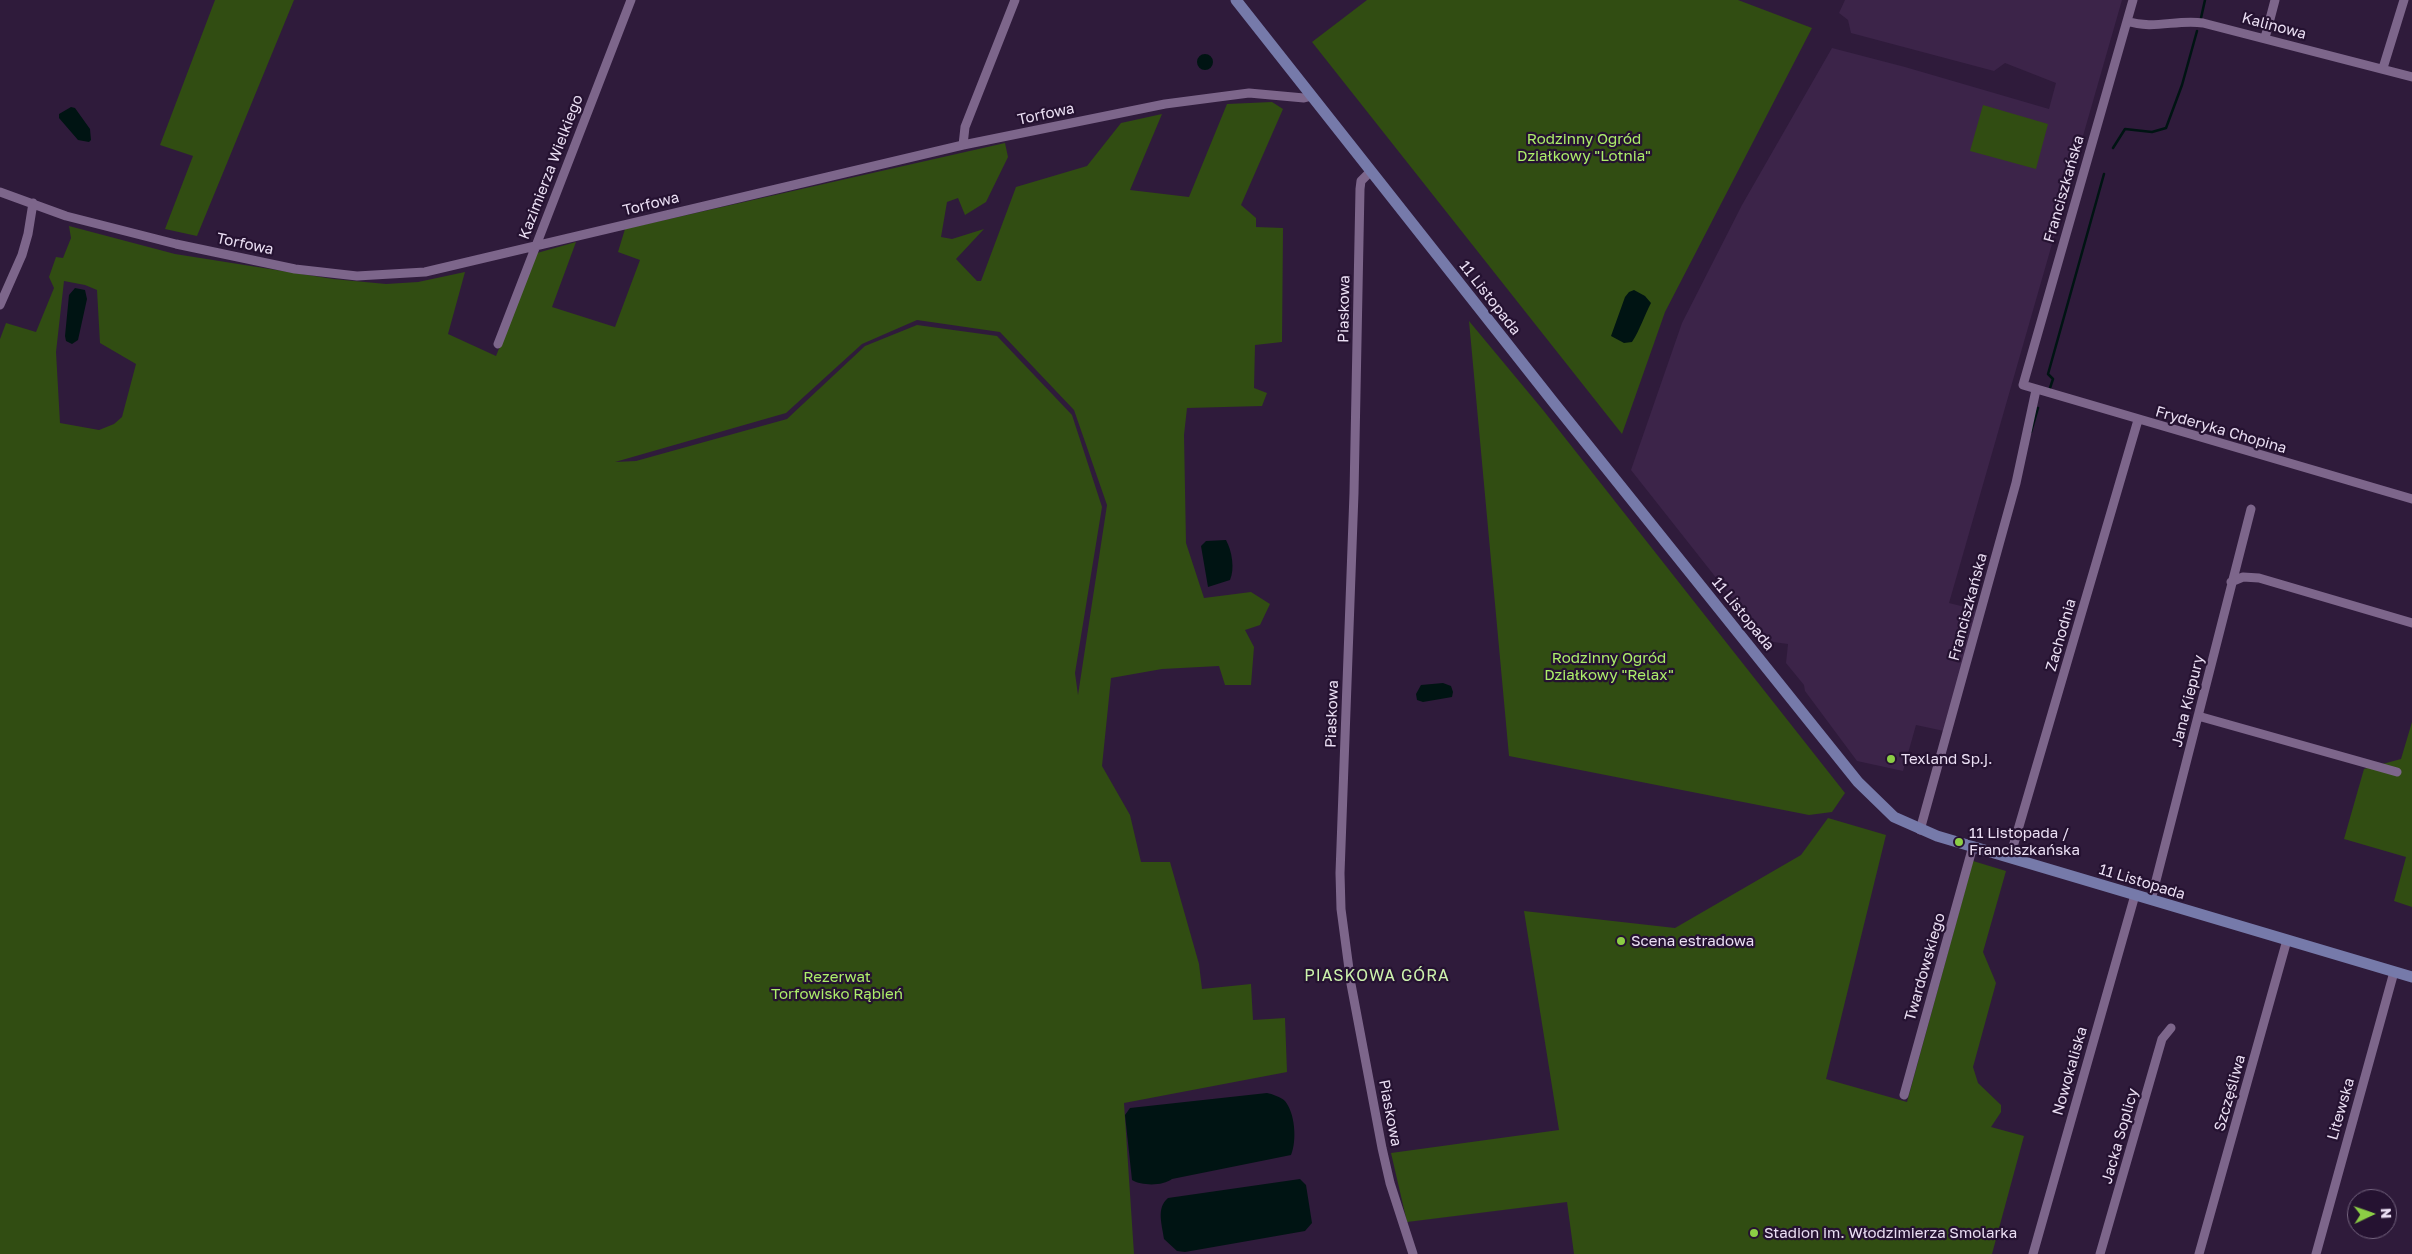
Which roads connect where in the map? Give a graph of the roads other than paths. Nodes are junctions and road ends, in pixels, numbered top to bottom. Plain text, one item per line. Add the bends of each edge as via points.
1 (631, 0) edge
2 (1015, 0) edge
3 (1236, 0) edge
4 (2132, 0) edge
5 (2275, 0) edge
6 (2404, 0) edge
7 (2127, 21) junction
8 (2265, 38) junction
9 (2383, 68) junction
10 (2412, 77) edge
11 (1312, 96) junction
12 (963, 145) junction
13 (1371, 171) junction
14 (0, 192) edge
15 (33, 203) junction
16 (535, 246) junction
17 (0, 305) edge
18 (498, 344) dead end
19 (2023, 385) joint
20 (2036, 390) junction
21 (2138, 420) junction
22 (2412, 499) edge
23 (2251, 509) dead end
24 (2231, 582) junction
25 (2412, 623) edge
26 (2198, 716) junction
27 (2397, 772) dead end
28 (1920, 830) junction
29 (1973, 846) junction
30 (2010, 857) junction
31 (2135, 895) junction
32 (2151, 900) junction
33 (2287, 940) junction
34 (2394, 972) junction
35 (2412, 977) edge
36 (2171, 1028) dead end
37 (1904, 1095) dead end
38 (1413, 1254) edge
39 (2033, 1254) edge
40 (2100, 1254) edge
41 (2199, 1254) edge
42 (2316, 1254) edge

1 - 16 street, Kazimierza Wielkiego
2 - 12 street via 965,127
3 - 11 street, 11 Listopada
4 - 7 street, Franciszkańska
5 - 8 street
6 - 9 street
7 - 8 street, Kalinowa via 2153,26 2200,22
7 - 19 street, Franciszkańska
8 - 9 street, Kalinowa
9 - 10 street, Kalinowa
11 - 12 street, Torfowa via 1249,93 1204,98
11 - 13 street, 11 Listopada
12 - 16 street, Torfowa
13 - 28 street, 11 Listopada via 1858,782 1894,817
13 - 38 street, Piaskowa via 1361,181 1360,189 1341,909 1351,984 1382,1148
14 - 15 street, Torfowa
15 - 16 street, Torfowa via 66,216 176,244 295,269 357,276 425,272
15 - 17 street via 22,255
16 - 18 street, Kazimierza Wielkiego
19 - 20 street, Fryderyka Chopina
20 - 21 street, Fryderyka Chopina
20 - 28 street, Franciszkańska via 2016,483
21 - 22 street, Fryderyka Chopina
21 - 30 street, Zachodnia
23 - 24 street, Jana Kiepury
24 - 25 street via 2259,578
24 - 26 street, Jana Kiepury
26 - 27 street
26 - 32 street, Jana Kiepury
28 - 29 street, 11 Listopada
29 - 30 street, 11 Listopada
29 - 37 street, Twardowskiego
30 - 31 street, 11 Listopada
31 - 32 street, 11 Listopada
31 - 39 street, Nowokaliska
32 - 33 street, 11 Listopada
33 - 34 street, 11 Listopada
33 - 41 street, Szczęśliwa
34 - 35 street, 11 Listopada
34 - 42 street, Litewska
36 - 40 street, Jacka Soplicy via 2162,1038

